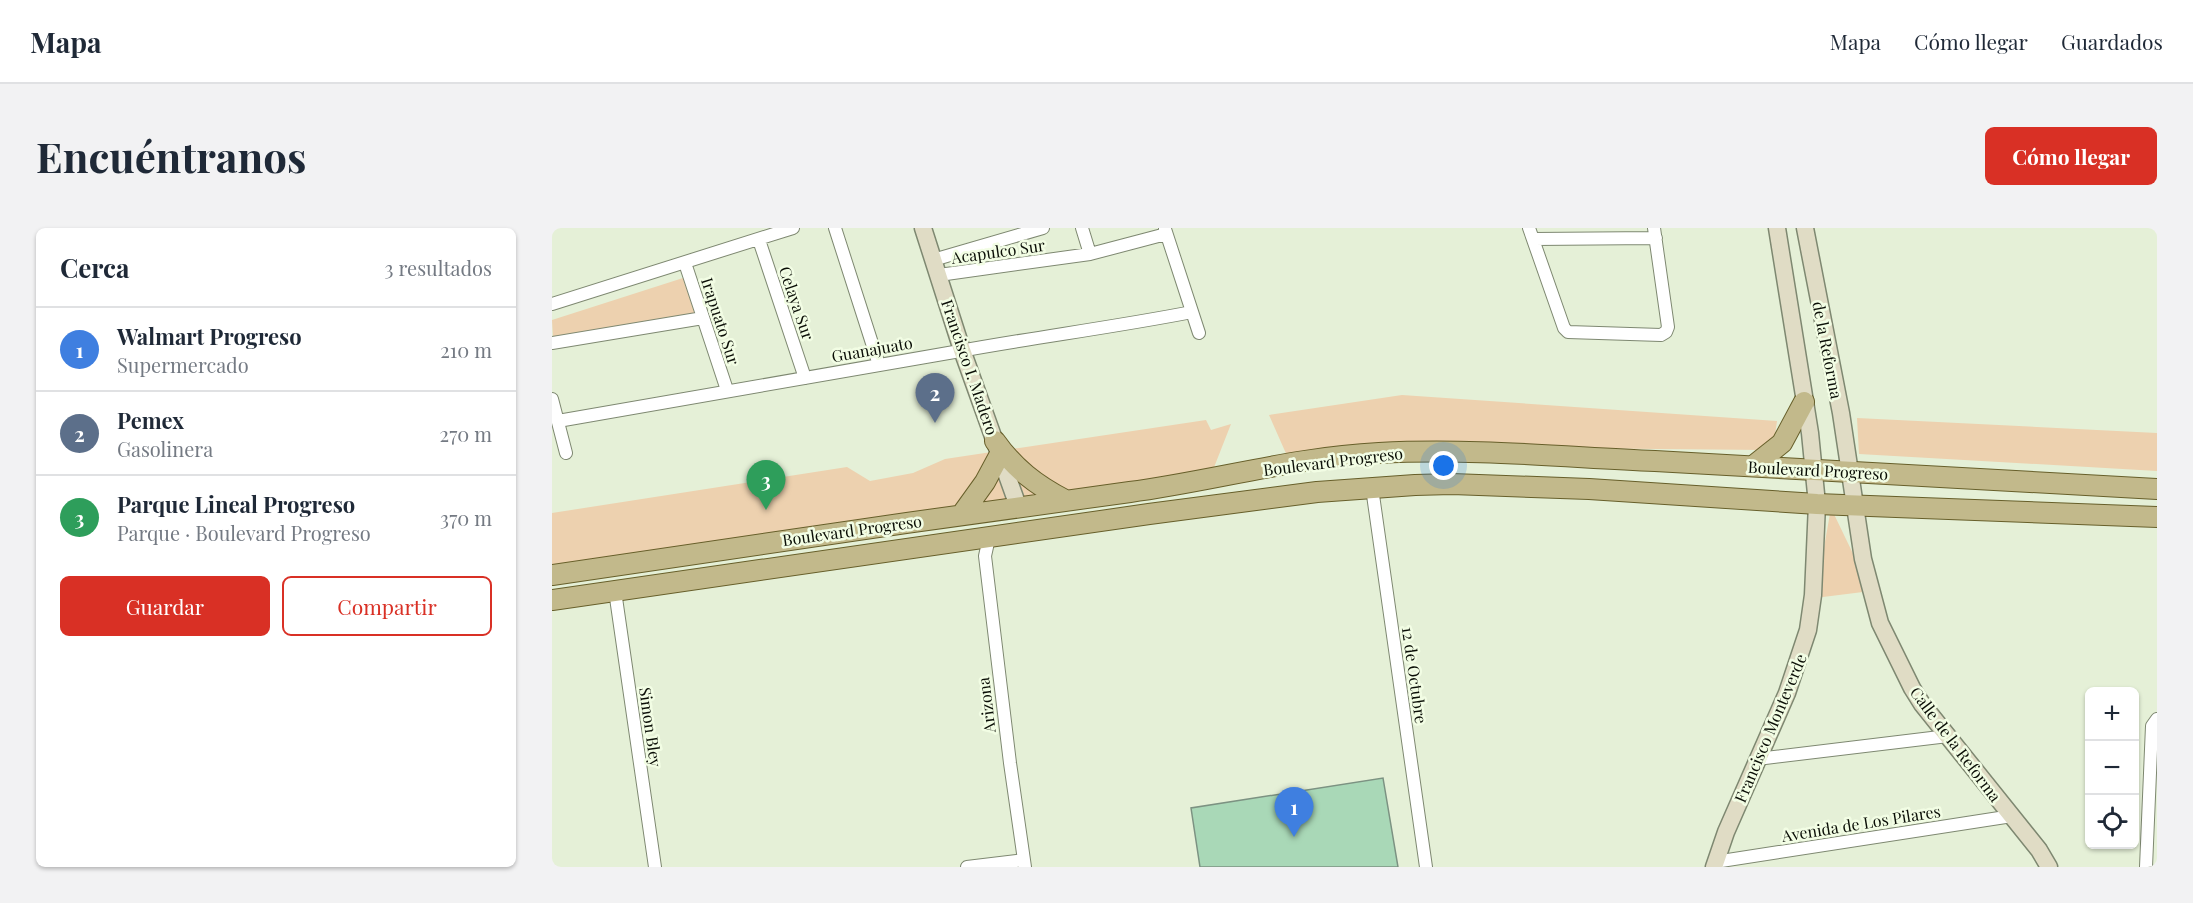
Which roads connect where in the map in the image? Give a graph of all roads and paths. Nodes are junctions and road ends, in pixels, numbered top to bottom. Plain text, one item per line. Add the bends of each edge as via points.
1 (793, 228) edge
2 (835, 228) edge
3 (924, 228) edge
4 (1043, 228) edge
5 (1082, 228) edge
6 (1777, 228) edge
7 (1805, 228) edge
8 (1166, 231) edge
9 (1655, 233) edge
10 (1531, 234) edge
11 (759, 240) junction
12 (1090, 254) junction
13 (685, 263) junction
14 (936, 268) junction
15 (552, 304) edge
16 (1192, 312) junction
17 (703, 318) junction
18 (1199, 333) dead end
19 (552, 344) edge
20 (963, 350) junction
21 (879, 365) junction
22 (805, 378) junction
23 (727, 390) junction
24 (552, 399) edge
25 (1804, 402) junction
26 (558, 421) junction
27 (997, 449) junction
28 (566, 453) dead end
29 (1753, 466) junction
30 (1814, 470) junction
31 (1850, 472) junction
32 (1372, 488) junction
33 (2157, 489) edge
34 (1065, 500) junction
35 (1817, 504) junction
36 (1018, 506) junction
37 (1854, 506) junction
38 (962, 514) junction
39 (2157, 517) edge
40 (1050, 528) junction
41 (989, 538) junction
42 (552, 574) edge
43 (615, 591) junction
44 (552, 600) edge
45 (2156, 719) edge
46 (1948, 736) junction
47 (1757, 759) junction
48 (2152, 804) edge
49 (2012, 816) junction
50 (1025, 863) edge
51 (1715, 864) edge
52 (655, 867) edge
53 (967, 867) edge
54 (1426, 867) edge
55 (2049, 867) edge
56 (2146, 867) edge

1 - 11 street
2 - 21 street
3 - 14 main road, Francisco I. Madero
4 - 14 street
5 - 12 street
6 - 25 main road, Francisco Monteverde
7 - 31 main road, de la Reforma
8 - 12 street, Acapulco Sur
8 - 16 street
9 - 10 street
9 - 10 street via 1668,327 1661,335 1568,332
11 - 13 street
11 - 22 street, Celaya Sur
12 - 14 street, Acapulco Sur
13 - 15 street
13 - 17 street, Irapuato Sur
14 - 20 main road, Francisco I. Madero
16 - 18 street
16 - 20 street, Guanajuato
17 - 19 street
17 - 23 street, Irapuato Sur
20 - 21 street, Guanajuato
20 - 27 main road, Francisco I. Madero
21 - 22 street, Guanajuato
22 - 23 street, Guanajuato
23 - 26 street, Guanajuato
24 - 26 street
25 - 29 main road via 1782,443
25 - 30 main road, Francisco Monteverde
26 - 28 street
27 - 34 main road via 1048,492
27 - 36 main road, Francisco I. Madero
27 - 38 main road via 985,482
29 - 30 main road, Boulevard Progreso
29 - 34 main road, Boulevard Progreso via 1454,452 1374,453
30 - 31 main road, Boulevard Progreso
30 - 35 main road, Francisco Monteverde
31 - 33 main road, Boulevard Progreso
31 - 37 main road, Calle de la Reforma
32 - 35 main road, Boulevard Progreso via 1464,484
32 - 40 main road, Boulevard Progreso
32 - 54 street, 12 de Octubre
34 - 36 main road, Boulevard Progreso
35 - 37 main road, Boulevard Progreso
35 - 47 main road, Francisco Monteverde via 1808,630 1788,693
36 - 38 main road, Boulevard Progreso
36 - 40 main road
36 - 41 main road
37 - 39 main road, Boulevard Progreso
37 - 46 main road, Calle de la Reforma via 1880,623 1912,688
38 - 42 main road, Boulevard Progreso
40 - 41 main road, Boulevard Progreso
41 - 43 main road, Boulevard Progreso
41 - 50 street, Arizona via 986,567
43 - 44 main road, Boulevard Progreso
43 - 52 street, Simon Bley
45 - 48 street via 2152,726
46 - 47 street
46 - 49 main road, Calle de la Reforma
47 - 51 main road, Francisco Monteverde
48 - 56 street
49 - 51 street, Avenida de Los Pilares
49 - 55 main road, Calle de la Reforma
50 - 53 street

